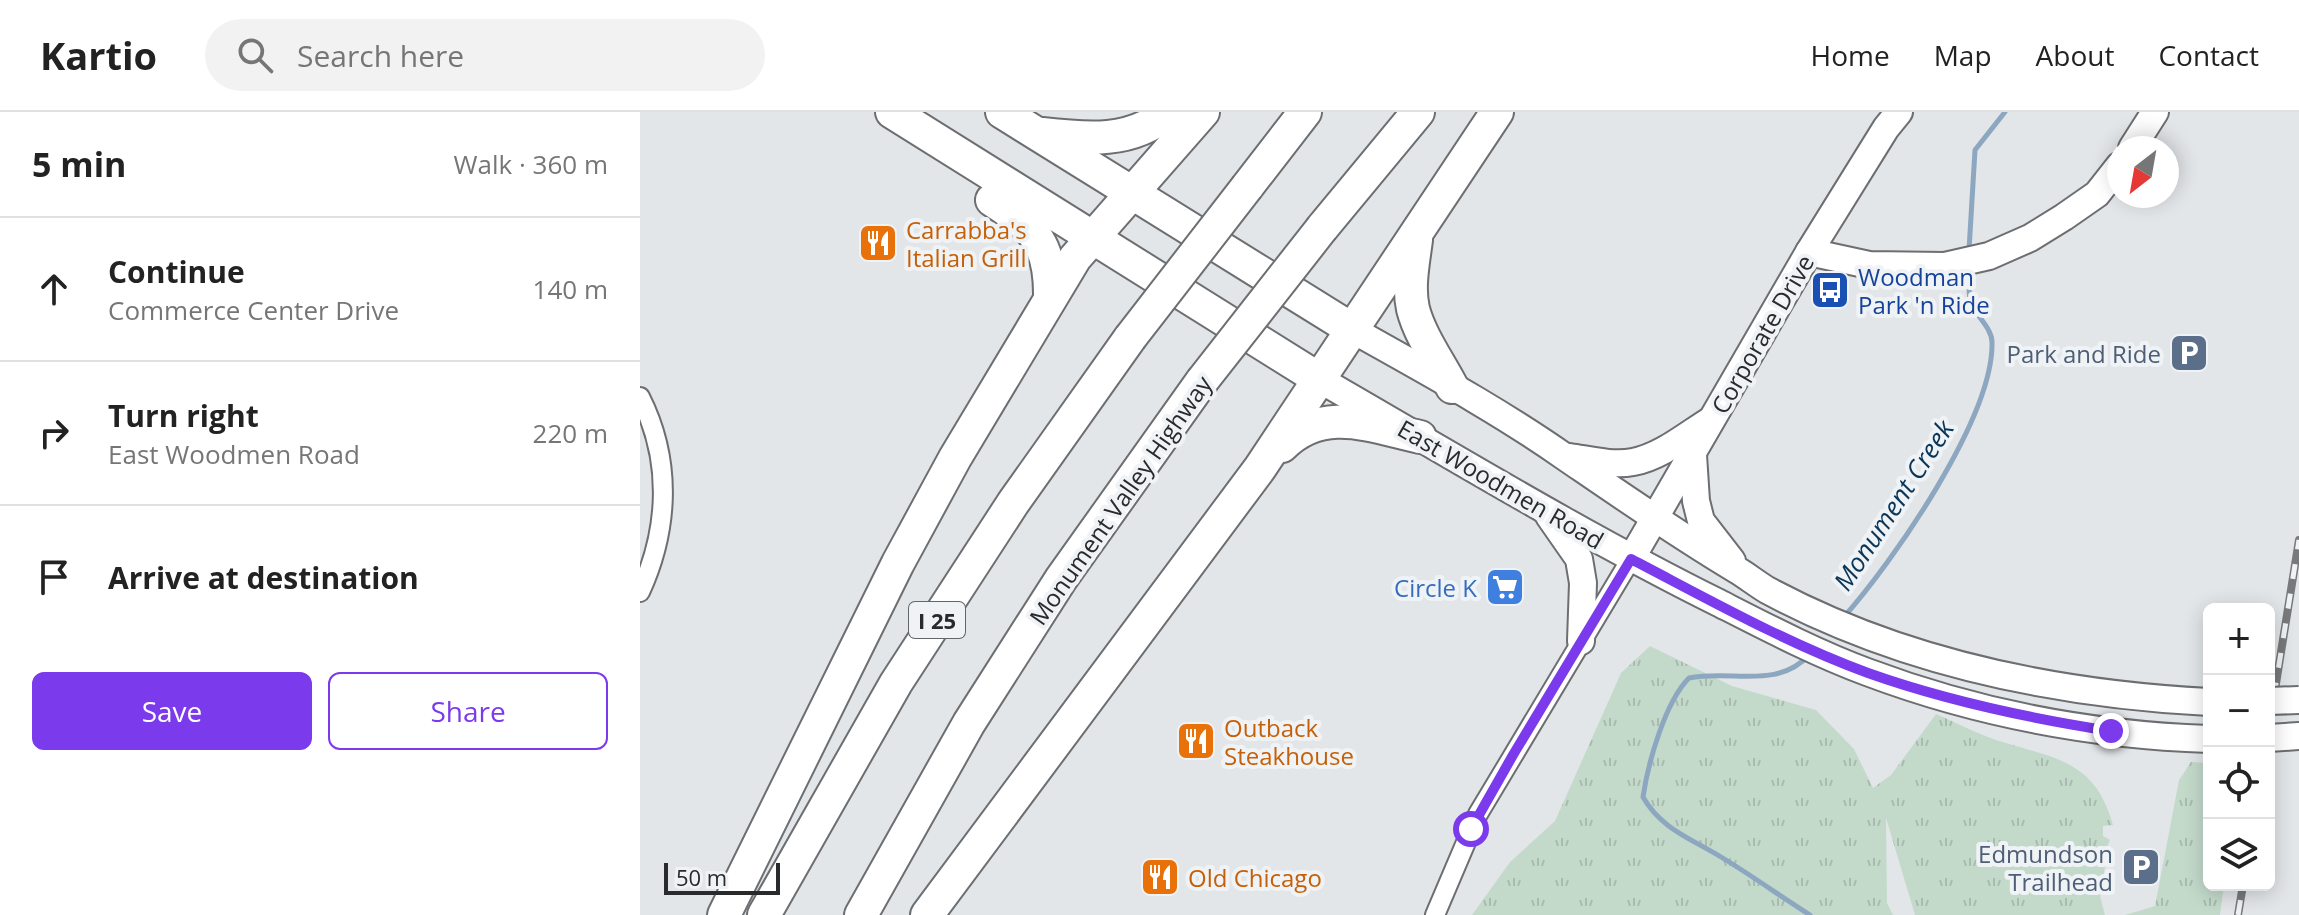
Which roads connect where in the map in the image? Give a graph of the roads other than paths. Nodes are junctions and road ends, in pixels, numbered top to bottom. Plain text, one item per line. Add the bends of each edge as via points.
1 (893, 112) edge
2 (1002, 112) edge
3 (1168, 112) edge
4 (1203, 112) edge
5 (1305, 112) edge
6 (1418, 112) edge
7 (1497, 112) edge
8 (1899, 112) edge
9 (2155, 112) edge
10 (1036, 134) junction
11 (2140, 136) edge
12 (2107, 181) edge
13 (1130, 194) junction
14 (1416, 235) junction
15 (1092, 238) junction
16 (1809, 252) junction
17 (1050, 299) junction
18 (1353, 330) junction
19 (1319, 379) junction
20 (1452, 387) junction
21 (640, 397) edge
22 (1714, 418) junction
23 (1420, 437) junction
24 (1693, 455) junction
25 (1563, 456) junction
26 (1260, 468) junction
27 (1545, 509) junction
28 (1655, 520) junction
29 (1631, 559) junction
30 (1742, 573) junction
31 (640, 592) edge
32 (1581, 641) junction
33 (2299, 700) edge
34 (2275, 701) edge
35 (2203, 702) edge
36 (2299, 736) edge
37 (2275, 738) edge
38 (2203, 739) edge
39 (724, 915) edge
40 (764, 915) edge
41 (861, 915) edge
42 (927, 915) edge
43 (1435, 915) edge

1 - 15 highway, East Woodmen Road
1 - 17 highway via 927,158 1029,226 1046,253
2 - 10 highway, East Woodmen Road
3 - 10 highway via 1143,129 1115,137
4 - 13 highway
5 - 40 highway, I 25, bridge via 1130,338 1013,503 896,683
6 - 41 highway, Monument Valley Highway, bridge via 1202,381 1061,579 914,818
7 - 14 highway
8 - 16 main road, Corporate Drive
9 - 11 main road
10 - 13 highway, East Woodmen Road
12 - 16 main road via 2097,194 2030,238 1989,256 1945,266 1869,265
13 - 15 highway
13 - 18 highway, East Woodmen Road
14 - 18 highway
14 - 20 highway via 1413,309
15 - 17 highway
15 - 19 highway, East Woodmen Road
16 - 22 main road, Corporate Drive
17 - 39 highway via 898,563
18 - 19 highway
18 - 20 main road, East Woodmen Road
19 - 23 main road, East Woodmen Road
19 - 26 highway
20 - 25 main road, East Woodmen Road
21 - 31 street via 657,440 664,494 656,550
22 - 24 main road, Corporate Drive
22 - 25 main road via 1634,462
23 - 26 highway via 1327,421 1293,435
23 - 27 main road, East Woodmen Road
24 - 28 main road, Corporate Drive
24 - 30 main road via 1701,521
25 - 28 main road, East Woodmen Road
26 - 42 highway
27 - 29 main road, East Woodmen Road
27 - 32 main road via 1579,559
28 - 29 main road, Corporate Drive
28 - 30 main road, East Woodmen Road
29 - 32 street
29 - 38 main road, East Woodmen Road via 1798,643 1979,708 2064,725
30 - 35 main road, East Woodmen Road via 1765,589 1862,632 1955,664 2066,688
32 - 43 street via 1478,814
33 - 34 main road, bridge
36 - 37 main road

